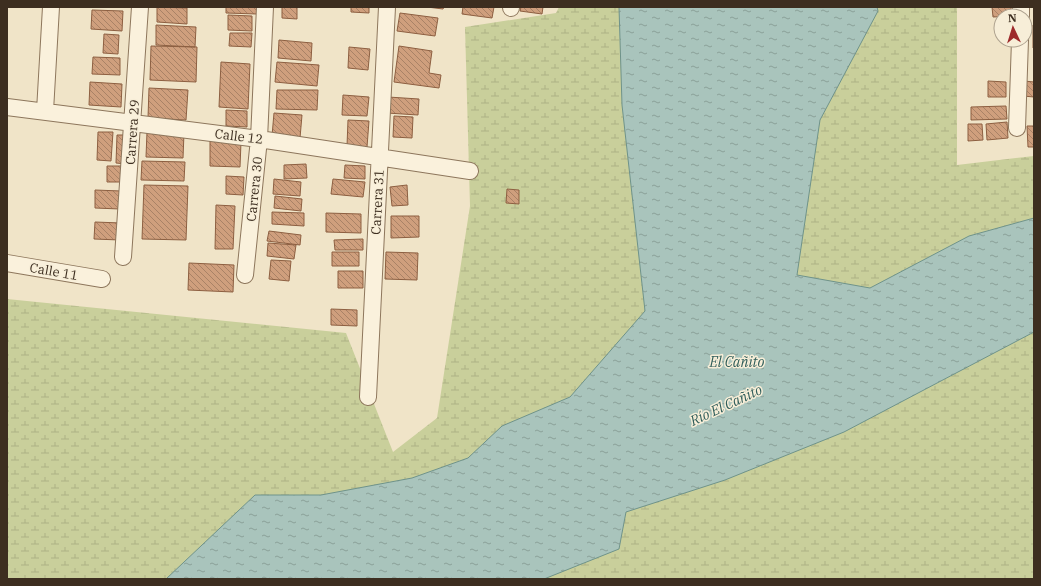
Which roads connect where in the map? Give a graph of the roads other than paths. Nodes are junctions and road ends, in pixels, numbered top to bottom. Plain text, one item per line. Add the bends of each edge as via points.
1 (51, 7) edge
2 (140, 7) edge
3 (265, 7) edge
4 (387, 7) edge
5 (1020, 48) edge
6 (7, 107) edge
7 (45, 111) junction
8 (133, 122) junction
9 (1017, 128) dead end
10 (259, 139) junction
11 (379, 156) junction
12 (470, 171) dead end
13 (123, 257) dead end
14 (7, 263) edge
15 (245, 275) dead end
16 (102, 279) dead end
17 (368, 397) dead end

1 - 7 street
2 - 8 street, Carrera 29
3 - 10 street, Carrera 30
4 - 11 street, Carrera 31
5 - 9 street
6 - 7 street, Calle 12
7 - 8 street, Calle 12
8 - 10 street, Calle 12
8 - 13 street, Carrera 29
10 - 11 street, Calle 12
10 - 15 street, Carrera 30
11 - 12 street, Calle 12
11 - 17 street, Carrera 31
14 - 16 street, Calle 11

